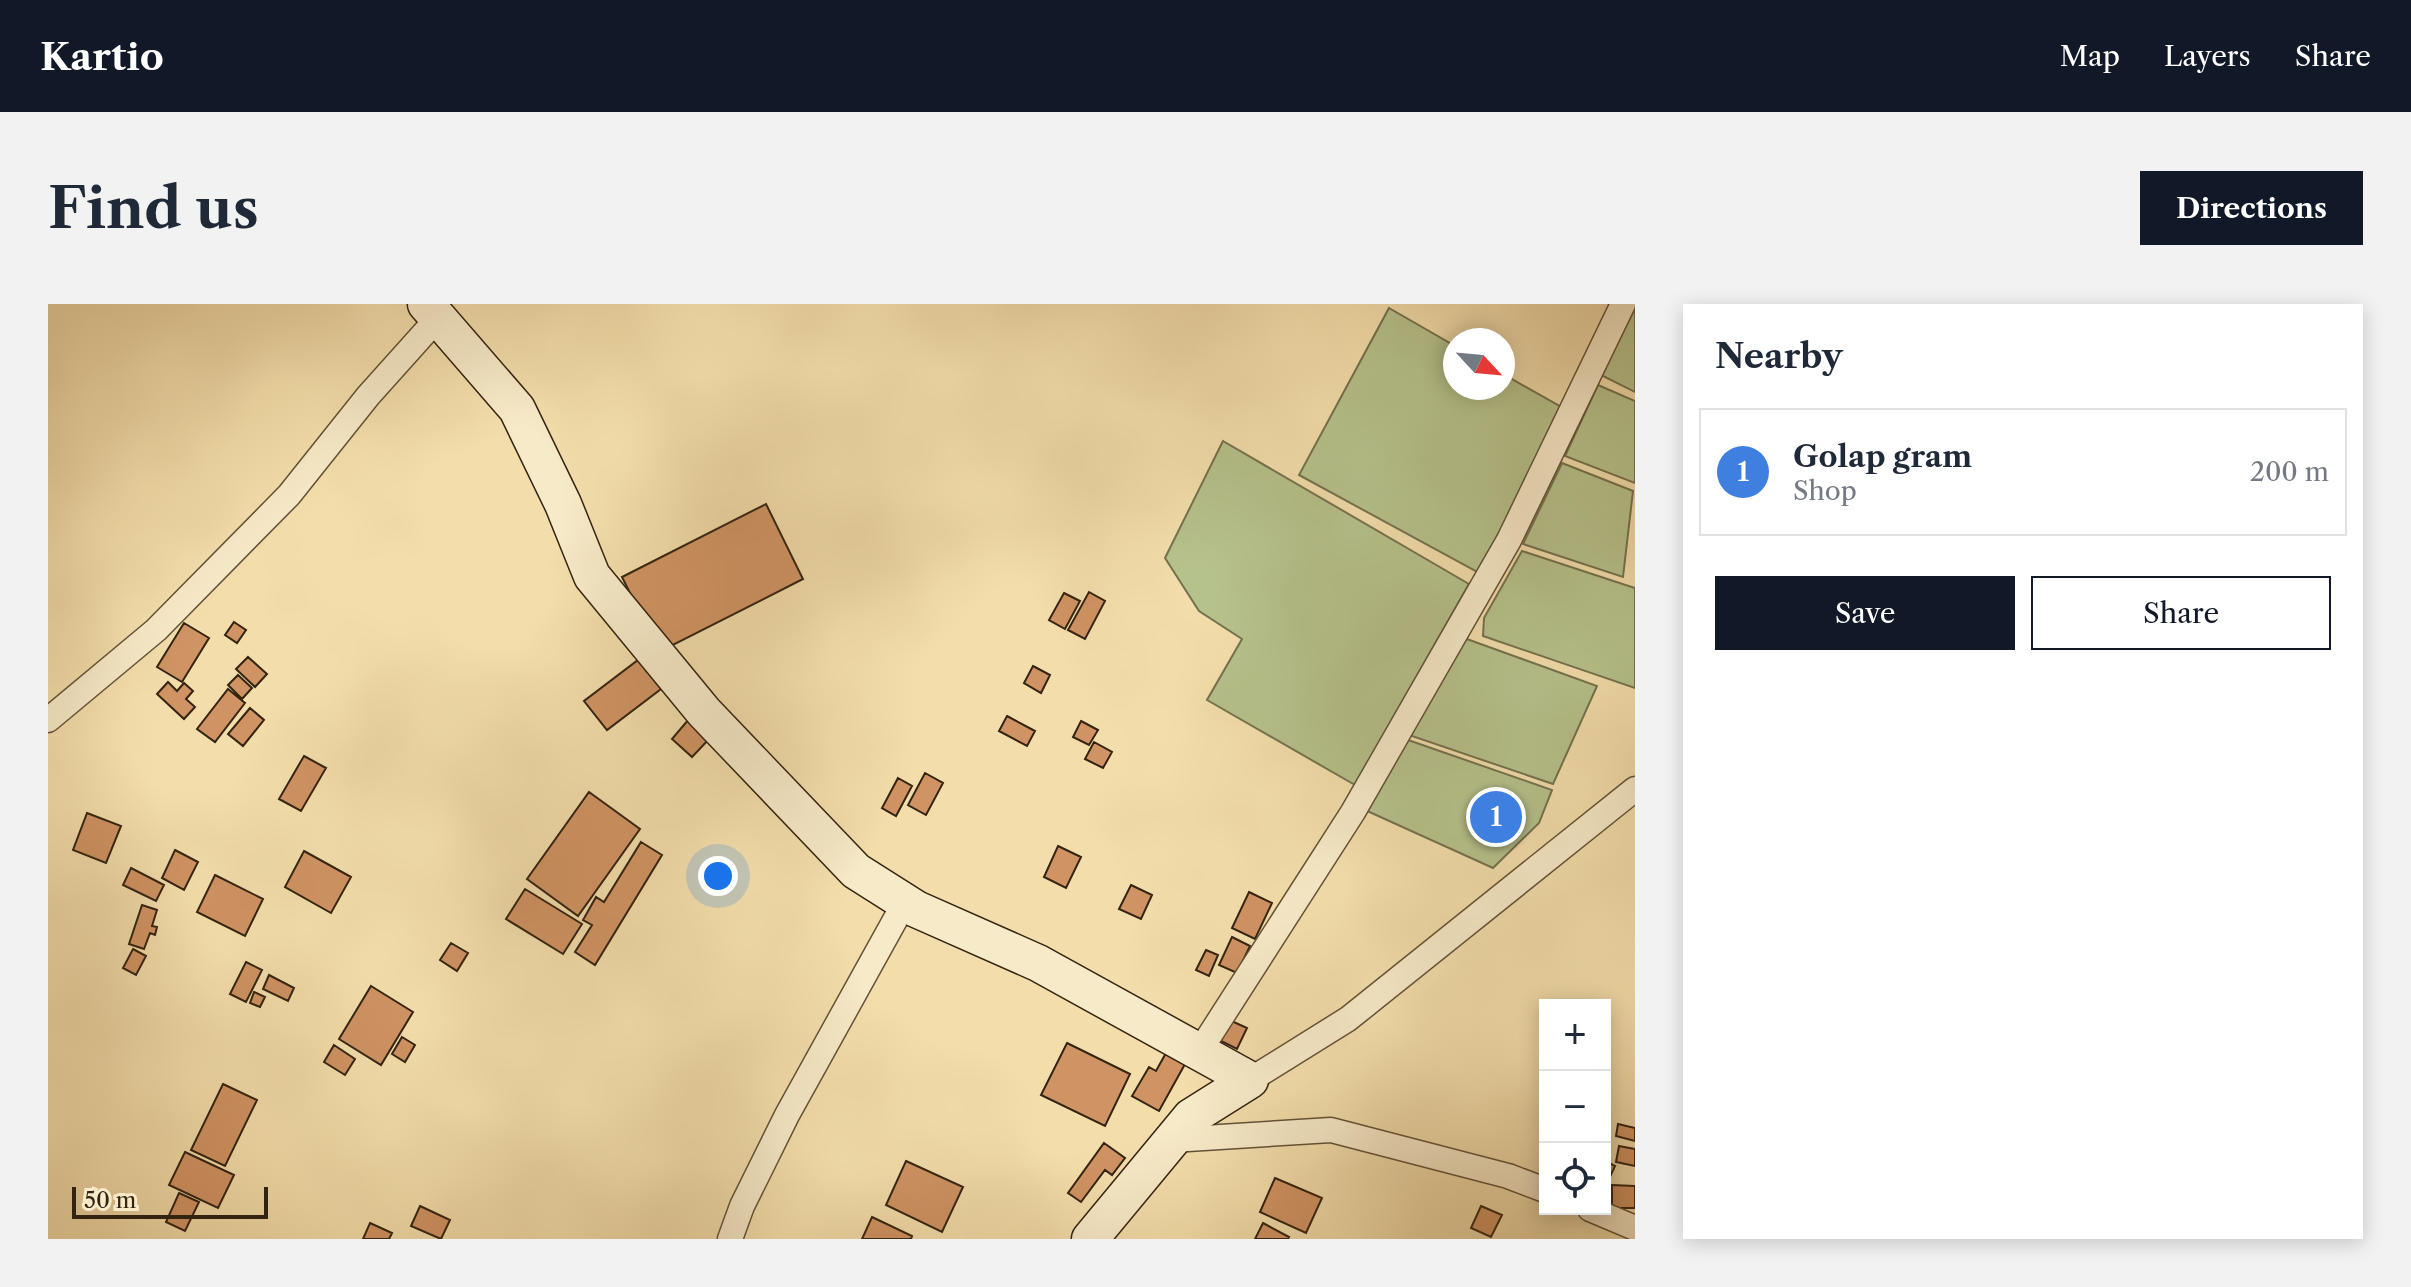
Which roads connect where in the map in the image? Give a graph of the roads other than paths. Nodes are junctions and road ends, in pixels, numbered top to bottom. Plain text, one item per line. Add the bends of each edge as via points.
1 (1623, 304) edge
2 (432, 312) edge
3 (48, 720) edge
4 (1635, 789) edge
5 (905, 902) junction
6 (1199, 1052) junction
7 (1250, 1080) junction
8 (1172, 1140) junction
9 (1539, 1188) edge
10 (1604, 1215) edge
11 (1635, 1228) edge
12 (730, 1239) edge
13 (1090, 1239) edge

1 - 6 street via 1509,540 1353,812
2 - 3 street via 289,495 156,630
2 - 5 street via 517,409 592,576 704,712 790,804 856,871
4 - 7 street via 1348,1019
5 - 6 street via 1038,963
5 - 12 street via 787,1115
6 - 7 street
7 - 8 street via 1191,1117
8 - 9 street via 1331,1130
8 - 13 street
10 - 11 street

